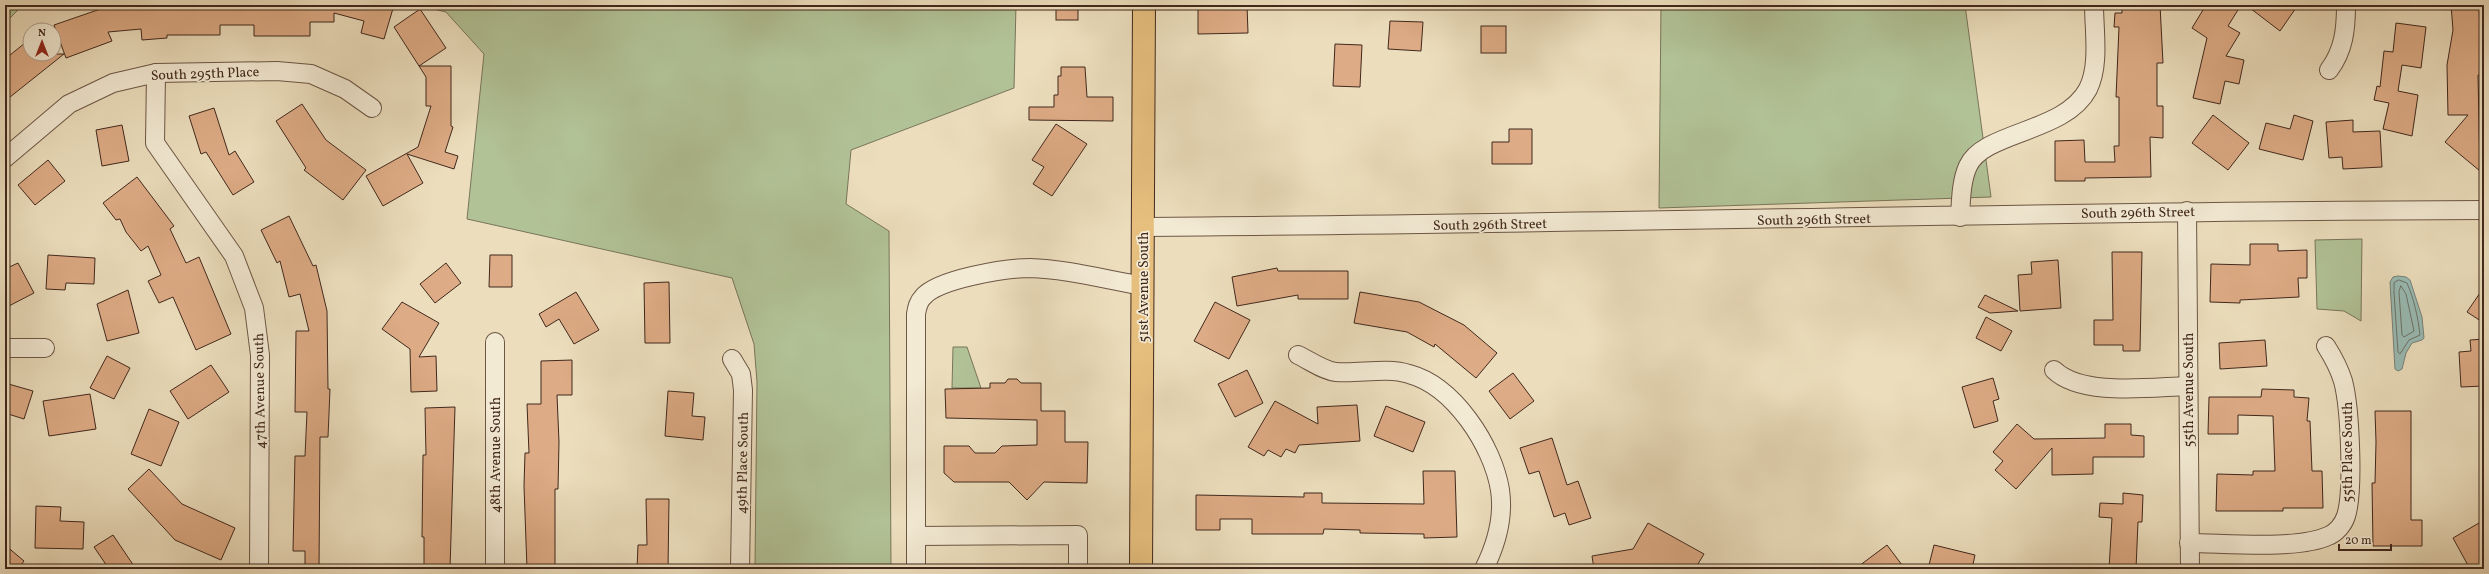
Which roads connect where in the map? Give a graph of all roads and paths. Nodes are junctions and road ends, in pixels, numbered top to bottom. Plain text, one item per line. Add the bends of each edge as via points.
1 (1144, 5) edge
2 (2094, 5) edge
3 (2346, 5) edge
4 (2328, 70) dead end
5 (156, 73) junction
6 (372, 108) dead end
7 (5, 158) edge
8 (2484, 210) edge
9 (2187, 211) junction
10 (1960, 217) junction
11 (1144, 227) junction
12 (1144, 286) junction
13 (495, 342) dead end
14 (2326, 346) dead end
15 (5, 348) edge
16 (45, 348) dead end
17 (1298, 355) dead end
18 (732, 359) dead end
19 (2054, 370) dead end
20 (2188, 386) junction
21 (916, 536) junction
22 (2189, 542) junction
23 (259, 569) edge
24 (495, 569) edge
25 (740, 569) edge
26 (916, 569) edge
27 (1078, 569) edge
28 (1141, 569) edge
29 (1484, 569) edge
30 (2190, 569) edge

1 - 11 main road, 51st Avenue South
2 - 10 street via 2094,70 2088,90 2075,105 2057,118 1979,151 1968,166
3 - 4 street via 2346,26 2342,45
5 - 6 street, South 295th Place via 277,71 311,74 346,89
5 - 7 street, South 295th Place via 114,83 69,104
5 - 23 street, 47th Avenue South via 155,142 234,256 249,291 257,324 260,355
8 - 9 street, South 296th Street
9 - 10 street, South 296th Street
9 - 20 street, 55th Avenue South
10 - 11 street, South 296th Street
11 - 12 main road, 51st Avenue South
12 - 21 street via 1029,268 958,280 923,296 916,314
12 - 28 main road, 51st Avenue South
13 - 24 street, 48th Avenue South
14 - 22 street, 55th Place South via 2343,380 2349,412 2350,486 2346,516 2341,526 2328,536 2305,542
15 - 16 street
17 - 29 street via 1335,372 1394,371 1409,374 1441,392 1466,417 1489,454 1500,491 1497,535
18 - 25 street, 49th Place South via 741,374 743,390
19 - 20 street via 2067,380 2089,386
20 - 22 street, 55th Avenue South
21 - 26 street
21 - 27 street via 1078,535
22 - 30 street, 55th Avenue South

